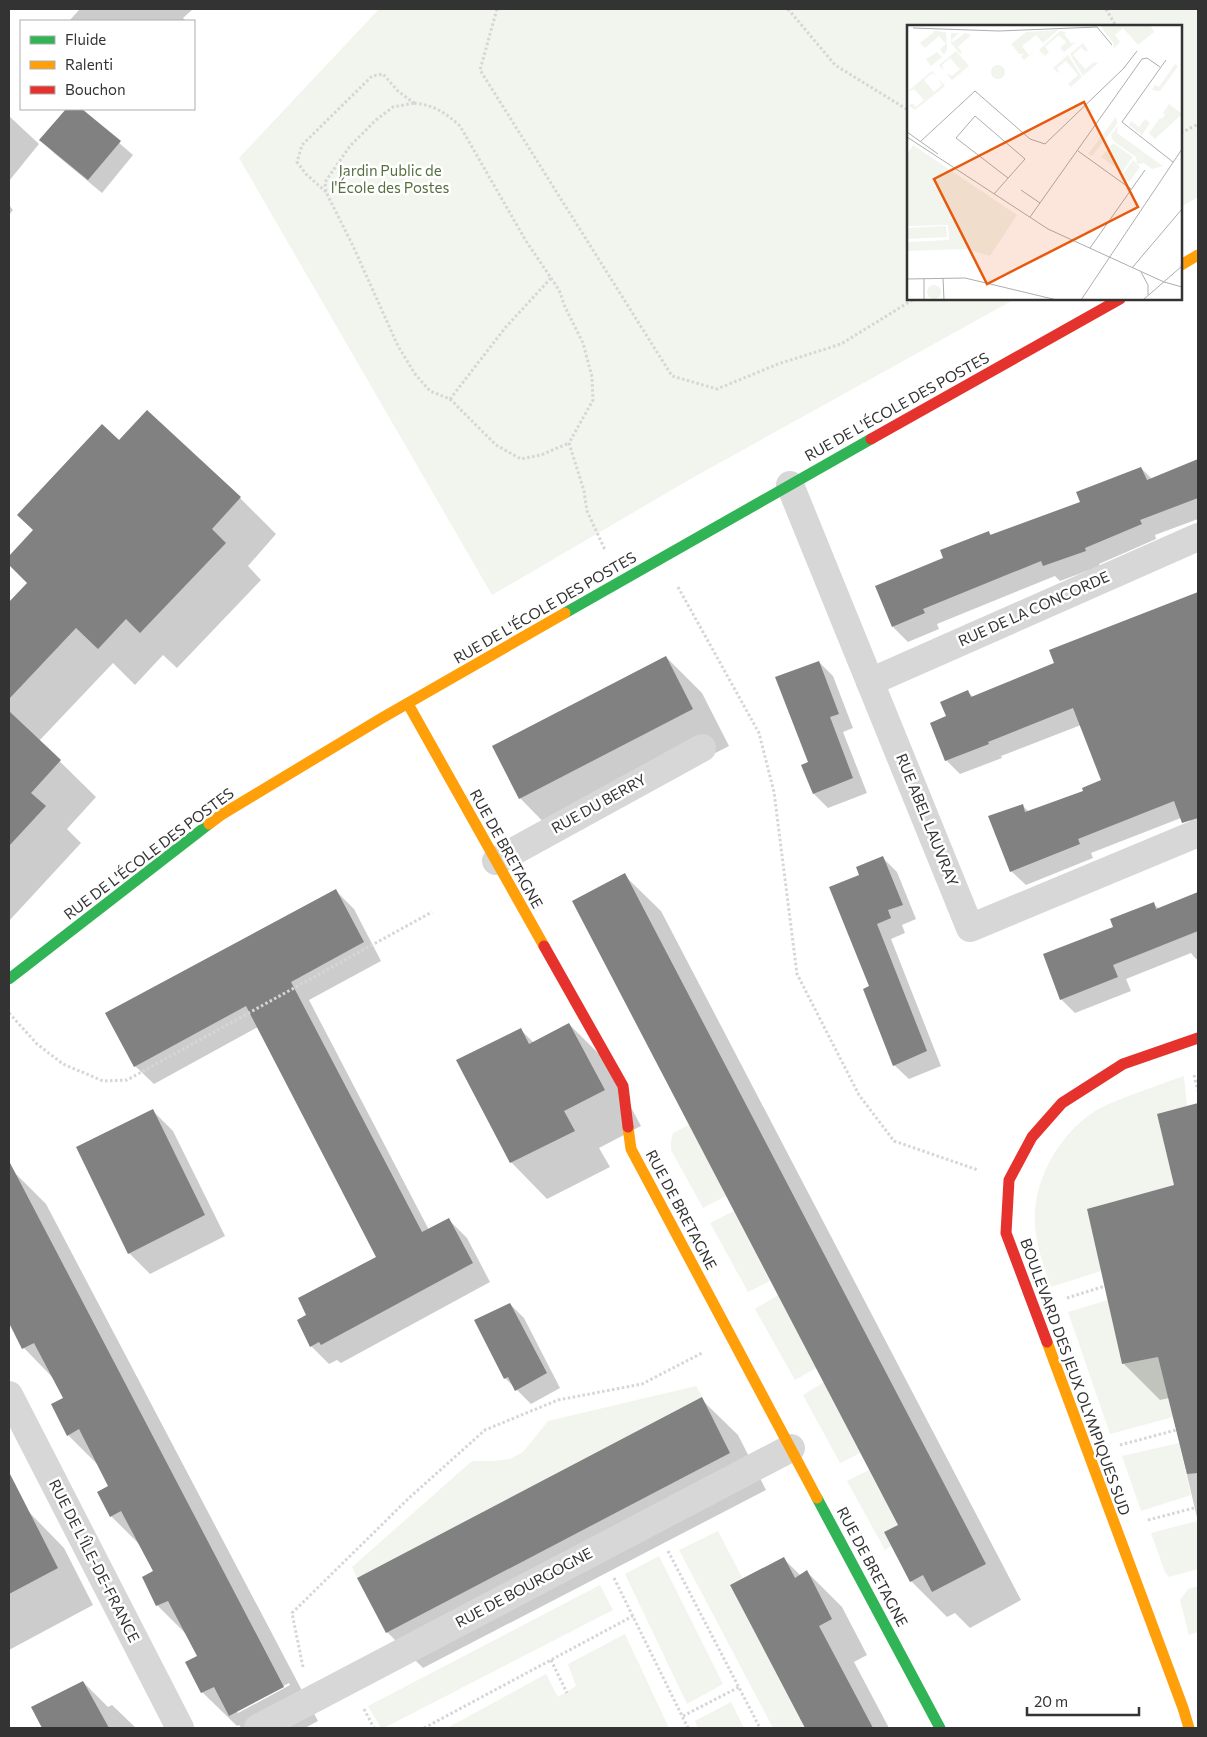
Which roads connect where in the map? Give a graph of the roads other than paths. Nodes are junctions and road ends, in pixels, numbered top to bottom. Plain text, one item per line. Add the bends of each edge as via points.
1 (1198, 255) edge
2 (1182, 264) edge
3 (1118, 300) edge
4 (790, 485) junction
5 (1198, 537) edge
6 (870, 682) junction
7 (408, 704) junction
8 (702, 748) dead end
9 (1198, 834) edge
10 (496, 861) junction
11 (9, 978) edge
12 (1198, 1038) edge
13 (9, 1395) edge
14 (791, 1448) junction
15 (180, 1728) edge
16 (258, 1728) edge
17 (940, 1728) edge
18 (1189, 1728) edge

1 - 2 street
3 - 4 street, RUE DE L'ÉCOLE DES POSTES
4 - 6 street, RUE ABEL LAUVRAY
4 - 7 street, RUE DE L'ÉCOLE DES POSTES
5 - 6 street, RUE DE LA CONCORDE
6 - 9 street, RUE ABEL LAUVRAY via 970,928
7 - 10 street, RUE DE BRETAGNE
7 - 11 street, RUE DE L'ÉCOLE DES POSTES via 221,815
8 - 10 street, RUE DU BERRY
10 - 14 street, RUE DE BRETAGNE via 623,1086 631,1149
12 - 18 street, BOULEVARD DES JEUX OLYMPIQUES SUD via 1122,1064 1062,1103 1032,1137 1009,1180 1006,1233
13 - 15 street, RUE DE L'ÎLE-DE-FRANCE
14 - 16 street, RUE DE BOURGOGNE
14 - 17 street, RUE DE BRETAGNE

